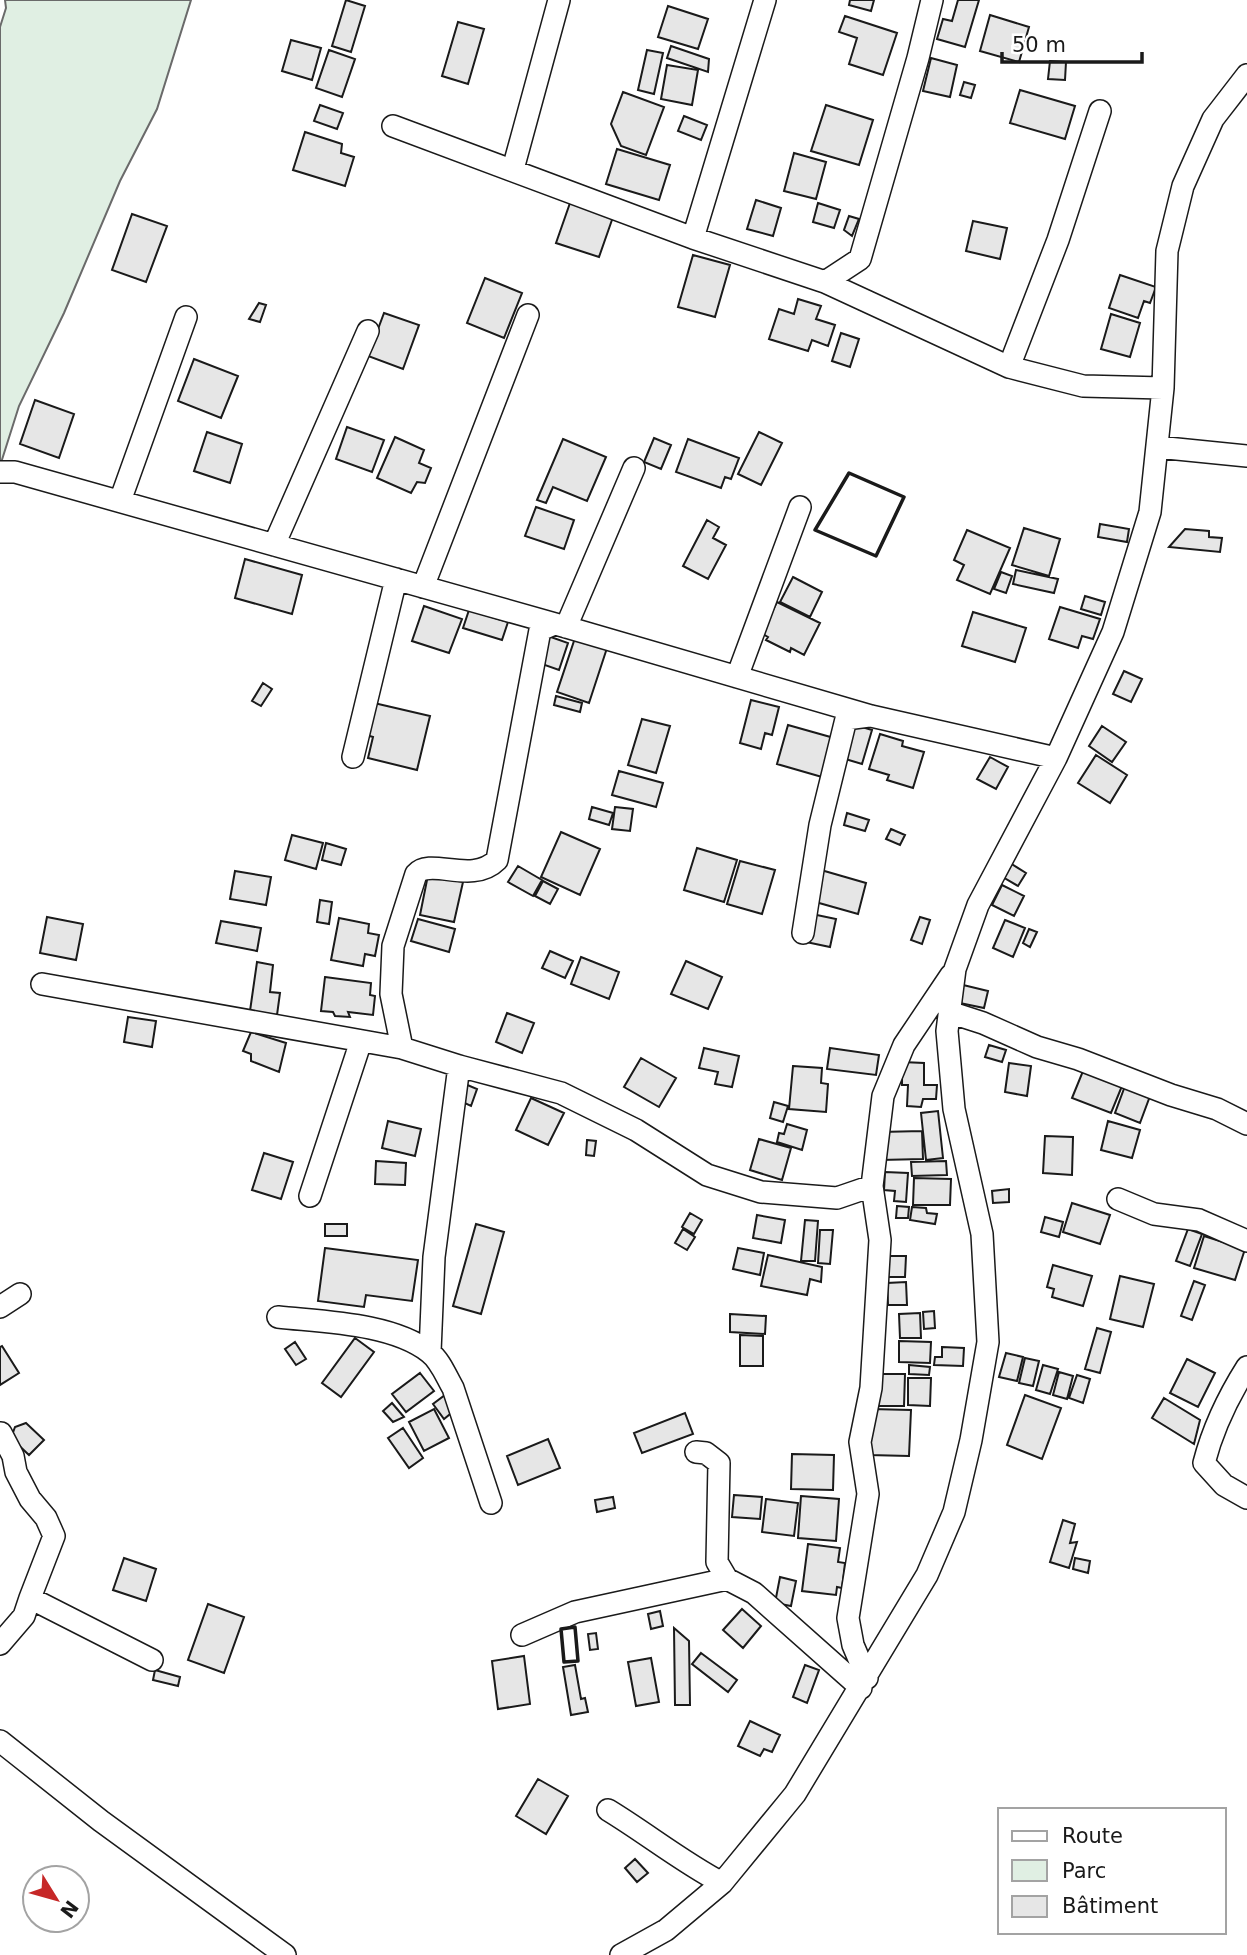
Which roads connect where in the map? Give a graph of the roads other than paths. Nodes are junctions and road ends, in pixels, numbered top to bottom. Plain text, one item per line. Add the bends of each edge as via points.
1 (559, 0) edge
2 (765, 0) edge
3 (932, 0) edge
4 (1247, 75) edge
5 (1100, 111) dead end
6 (393, 126) dead end
7 (513, 169) junction
8 (693, 238) junction
9 (825, 282) junction
10 (528, 315) dead end
11 (186, 317) dead end
12 (368, 331) dead end
13 (1009, 367) junction
14 (1163, 388) junction
15 (1157, 447) junction
16 (1247, 456) edge
17 (635, 468) dead end
18 (0, 472) edge
19 (120, 501) junction
20 (800, 506) dead end
21 (274, 545) junction
22 (396, 579) junction
23 (423, 587) junction
24 (560, 625) junction
25 (737, 677) junction
26 (871, 716) junction
27 (354, 757) dead end
28 (1056, 758) junction
29 (803, 933) dead end
30 (955, 969) junction
31 (42, 984) dead end
32 (949, 1012) junction
33 (361, 1041) junction
34 (402, 1048) junction
35 (459, 1066) junction
36 (1247, 1124) edge
37 (872, 1186) junction
38 (310, 1196) dead end
39 (1118, 1199) dead end
40 (1247, 1241) edge
41 (20, 1293) dead end
42 (0, 1307) edge
43 (278, 1317) dead end
44 (430, 1352) junction
45 (1247, 1367) edge
46 (1, 1433) edge
47 (696, 1452) dead end
48 (1247, 1498) edge
49 (491, 1503) dead end
50 (727, 1579) junction
51 (30, 1598) junction
52 (522, 1634) dead end
53 (0, 1644) edge
54 (152, 1660) dead end
55 (864, 1683) junction
56 (0, 1741) edge
57 (608, 1810) dead end
58 (722, 1883) junction
59 (285, 1955) edge
60 (621, 1955) edge

1 - 7 street
2 - 8 street
3 - 9 street via 860,259
4 - 14 street via 1213,119 1183,186 1167,251
5 - 13 street via 1058,240
6 - 7 street
7 - 8 street
8 - 9 street
9 - 13 street
10 - 23 street
11 - 19 street
12 - 21 street
13 - 14 street via 1083,386
14 - 15 street
15 - 16 street
15 - 28 street via 1150,512 1113,632
17 - 24 street
18 - 19 street via 15,472
19 - 21 street
20 - 25 street
21 - 22 street
22 - 23 street
22 - 27 street
23 - 24 street
24 - 25 street
24 - 34 street via 540,630 497,860 484,870 425,868 416,874 393,946 391,994
25 - 26 street
26 - 28 street
26 - 29 street via 846,719 820,825
28 - 30 street via 978,905
30 - 32 street
30 - 37 street via 904,1045 883,1096
31 - 33 street
32 - 36 street
32 - 55 street via 954,1109 982,1234 988,1342 954,1511 927,1575
33 - 34 street
33 - 38 street
34 - 35 street
35 - 37 street via 561,1093 636,1130 707,1175 761,1192 837,1198
35 - 44 street via 434,1257
37 - 55 street via 880,1240 871,1388 860,1442 868,1494 848,1618
39 - 40 street via 1154,1214 1199,1220
41 - 42 street
43 - 44 street via 368,1328
44 - 49 street via 453,1388
45 - 48 street via 1224,1408 1204,1463 1224,1485
46 - 51 street via 30,1499 54,1535
47 - 50 street via 719,1463 717,1562
50 - 52 street via 575,1612
50 - 55 street via 754,1593
51 - 53 street via 24,1616
51 - 54 street
55 - 58 street via 795,1794
56 - 59 street
57 - 58 street
58 - 60 street via 666,1930

